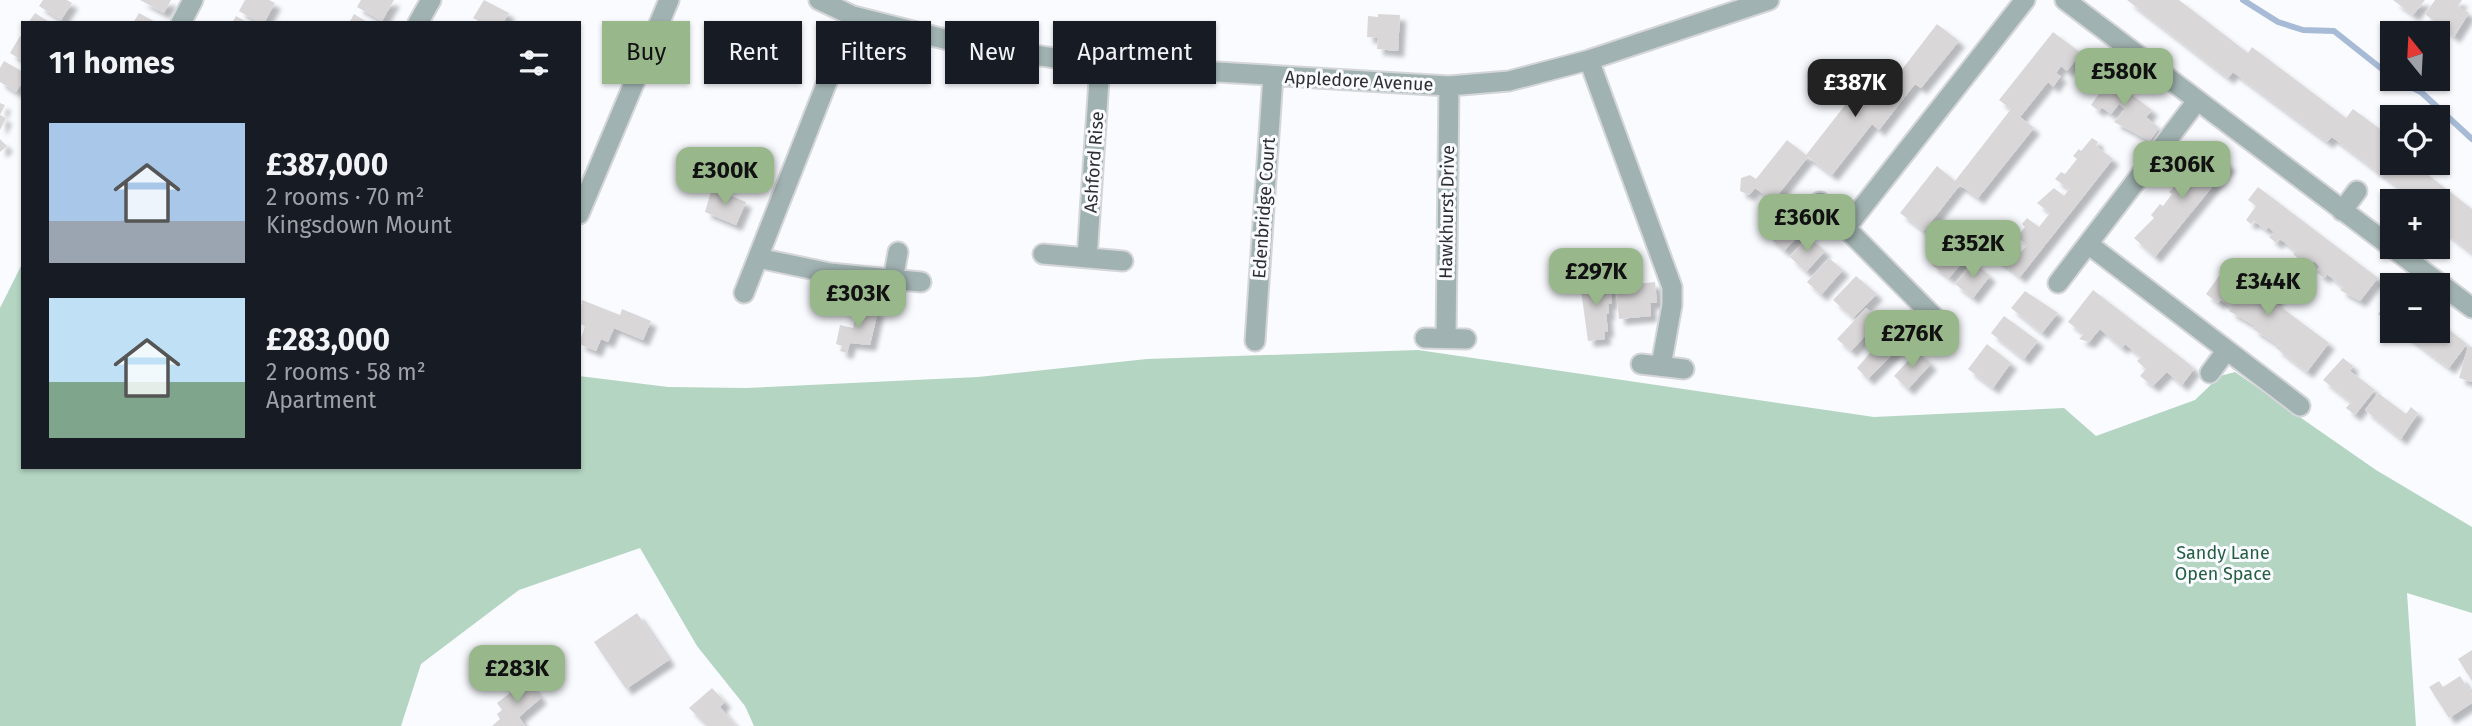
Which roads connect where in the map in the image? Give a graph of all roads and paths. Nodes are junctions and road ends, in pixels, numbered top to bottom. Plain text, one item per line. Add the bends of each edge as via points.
1 (193, 0) edge
2 (431, 0) edge
3 (669, 0) edge
4 (819, 0) edge
5 (1769, 0) edge
6 (2025, 0) edge
7 (2065, 0) edge
8 (1735, 6) edge
9 (853, 16) junction
10 (182, 21) edge
11 (419, 21) edge
12 (1053, 58) edge
13 (1589, 60) junction
14 (1216, 72) edge
15 (1273, 76) junction
16 (1099, 84) edge
17 (1449, 86) junction
18 (2197, 101) junction
19 (2357, 191) dead end
20 (1819, 202) dead end
21 (581, 209) edge
22 (2342, 211) junction
23 (1846, 228) junction
24 (2088, 244) junction
25 (898, 252) dead end
26 (1043, 254) dead end
27 (758, 258) junction
28 (1087, 258) junction
29 (1123, 261) dead end
30 (893, 280) junction
31 (921, 282) dead end
32 (2058, 283) dead end
33 (744, 293) dead end
34 (2472, 308) edge
35 (1944, 327) dead end
36 (1425, 338) dead end
37 (1446, 338) junction
38 (1466, 339) dead end
39 (1255, 341) dead end
40 (2226, 351) junction
41 (1684, 369) dead end
42 (2210, 373) dead end
43 (2300, 406) dead end

1 - 10 street
2 - 11 street
3 - 21 street
4 - 9 street, Appledore Avenue
5 - 8 street, Appledore Avenue
6 - 23 street
7 - 18 street
8 - 13 street, Appledore Avenue
9 - 12 street, Appledore Avenue via 964,44
9 - 27 street
13 - 17 street, Appledore Avenue via 1509,81
13 - 41 street via 1672,288 1672,305 1651,365
14 - 15 street, Appledore Avenue
15 - 17 street, Appledore Avenue
15 - 39 street, Edenbridge Court
16 - 28 street, Ashford Rise
17 - 37 street, Hawkhurst Drive
18 - 22 street
18 - 24 street
19 - 22 street
20 - 23 street
22 - 34 street
23 - 35 street
24 - 32 street
24 - 40 street
25 - 30 street
26 - 28 street
27 - 30 street via 830,274
27 - 33 street
28 - 29 street
30 - 31 street
36 - 37 street
37 - 38 street
40 - 42 street
40 - 43 street

